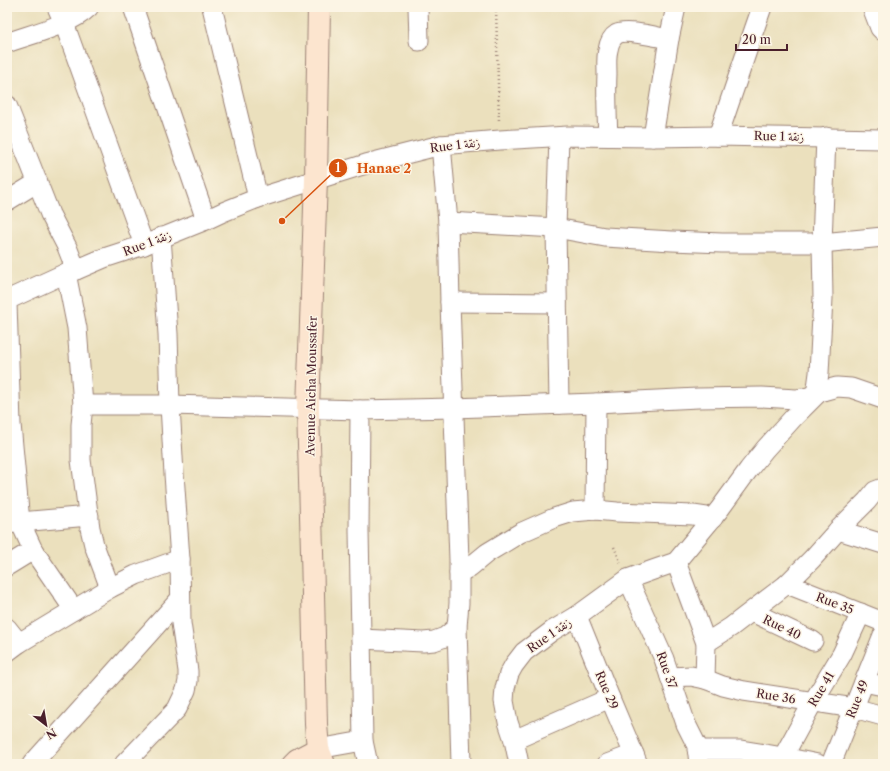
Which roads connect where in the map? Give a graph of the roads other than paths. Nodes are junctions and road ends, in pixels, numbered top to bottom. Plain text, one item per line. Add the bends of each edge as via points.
1 (89, 7) edge
2 (133, 7) edge
3 (212, 7) edge
4 (320, 7) edge
5 (418, 7) edge
6 (676, 7) edge
7 (762, 7) edge
8 (872, 7) edge
9 (60, 15) edge
10 (883, 31) edge
11 (669, 39) junction
12 (418, 41) dead end
13 (7, 43) edge
14 (7, 105) edge
15 (608, 136) junction
16 (718, 136) junction
17 (559, 137) junction
18 (653, 137) junction
19 (826, 137) junction
20 (883, 139) edge
21 (441, 145) junction
22 (316, 179) junction
23 (38, 182) junction
24 (258, 198) junction
25 (7, 201) edge
26 (206, 220) junction
27 (448, 222) junction
28 (556, 228) junction
29 (883, 237) edge
30 (161, 238) junction
31 (822, 243) junction
32 (144, 245) junction
33 (71, 271) junction
34 (7, 302) edge
35 (450, 302) junction
36 (558, 303) junction
37 (816, 395) junction
38 (883, 399) edge
39 (559, 404) junction
40 (596, 404) junction
41 (83, 405) junction
42 (170, 405) junction
43 (454, 408) junction
44 (308, 409) junction
45 (360, 410) junction
46 (883, 488) edge
47 (595, 510) junction
48 (89, 516) junction
49 (713, 518) junction
50 (14, 523) edge
51 (838, 530) junction
52 (883, 544) edge
53 (33, 550) junction
54 (180, 559) junction
55 (676, 562) junction
56 (7, 566) edge
57 (459, 573) junction
58 (628, 579) junction
59 (787, 584) junction
60 (110, 588) junction
61 (180, 599) junction
62 (74, 610) junction
63 (752, 612) junction
64 (861, 613) junction
65 (577, 616) junction
66 (883, 622) edge
67 (457, 627) junction
68 (7, 628) edge
69 (883, 635) edge
70 (361, 638) junction
71 (813, 641) dead end
72 (706, 643) junction
73 (13, 648) edge
74 (670, 676) junction
75 (705, 680) junction
76 (864, 682) junction
77 (883, 686) edge
78 (610, 698) junction
79 (813, 702) junction
80 (854, 708) junction
81 (883, 716) edge
82 (514, 740) junction
83 (362, 741) junction
84 (321, 756) edge
85 (698, 757) edge
86 (636, 759) edge
87 (782, 760) edge
88 (32, 764) edge
89 (124, 764) edge
90 (293, 764) edge
91 (368, 764) edge
92 (461, 764) edge
93 (518, 764) edge
94 (607, 764) edge
95 (818, 764) edge
96 (831, 764) edge

1 - 9 street
2 - 26 street
3 - 24 street
4 - 22 street, Avenue Aicha Moussafer
5 - 12 street
6 - 11 street
7 - 16 street
8 - 10 street
9 - 13 street
9 - 32 street
11 - 15 street via 622,32 612,38 607,58
11 - 18 street
14 - 23 street
15 - 17 street, Rue 1 زنقة
15 - 18 street, Rue 1 زنقة
16 - 18 street, Rue 1 زنقة
16 - 19 street, Rue 1 زنقة
17 - 21 street, Rue 1 زنقة
17 - 28 street
19 - 20 street, Rue 1 زنقة
19 - 31 street
21 - 22 street, Rue 1 زنقة
21 - 27 street
22 - 24 street, Rue 1 زنقة
22 - 44 street, Avenue Aicha Moussafer
23 - 25 street
23 - 33 street via 50,214 67,247
24 - 26 street, Rue 1 زنقة
26 - 30 street, Rue 1 زنقة
27 - 28 street
27 - 35 street
28 - 31 street via 605,236 672,241
28 - 36 street
29 - 31 street
30 - 32 street, Rue 1 زنقة
30 - 42 street
31 - 37 street via 823,298
32 - 33 street, Rue 1 زنقة
33 - 34 street, Rue 1 زنقة
33 - 41 street
34 - 50 street
35 - 36 street
35 - 43 street
36 - 39 street
37 - 38 street via 837,387 851,388
37 - 40 street via 796,399 762,397
37 - 49 street via 765,449
39 - 40 street
39 - 43 street
40 - 47 street
41 - 42 street
41 - 48 street via 81,460
42 - 44 street
42 - 54 street
43 - 45 street
43 - 57 street
44 - 45 street
44 - 84 street, Avenue Aicha Moussafer via 316,724
45 - 70 street
46 - 51 street via 875,491
47 - 49 street
47 - 57 street via 566,514 520,533
48 - 50 street
48 - 60 street via 94,545
49 - 55 street
50 - 53 street
51 - 52 street
51 - 59 street
53 - 56 street
53 - 62 street
54 - 60 street via 136,575
54 - 61 street
55 - 58 street, Rue 1 زنقة
55 - 72 street
57 - 67 street
58 - 65 street, Rue 1 زنقة
58 - 74 street, Rue 37
59 - 63 street
59 - 64 street, Rue 35
60 - 62 street
61 - 88 street
61 - 89 street via 188,671 186,690 176,709
62 - 73 street
63 - 71 street, Rue 40
63 - 72 street
64 - 66 street, Rue 35
64 - 79 street, Rue 41 via 842,654
65 - 78 street, Rue 29
65 - 82 street, Rue 1 زنقة via 524,652 509,674 504,701
67 - 70 street via 445,637 434,641
67 - 92 street
68 - 73 street
69 - 76 street, Rue 49
70 - 83 street
72 - 75 street
74 - 75 street, Rue 36 via 690,676
74 - 85 street, Rue 37
75 - 79 street, Rue 36 via 744,691
76 - 77 street
76 - 80 street, Rue 49
78 - 82 street
78 - 86 street, Rue 29
79 - 80 street, Rue 36
79 - 87 street, Rue 41
80 - 81 street, Rue 36
80 - 96 street, Rue 49
82 - 93 street, Rue 1 زنقة
83 - 84 street
83 - 91 street
84 - 90 street via 298,760
85 - 87 street via 741,750
86 - 94 street
87 - 95 street

